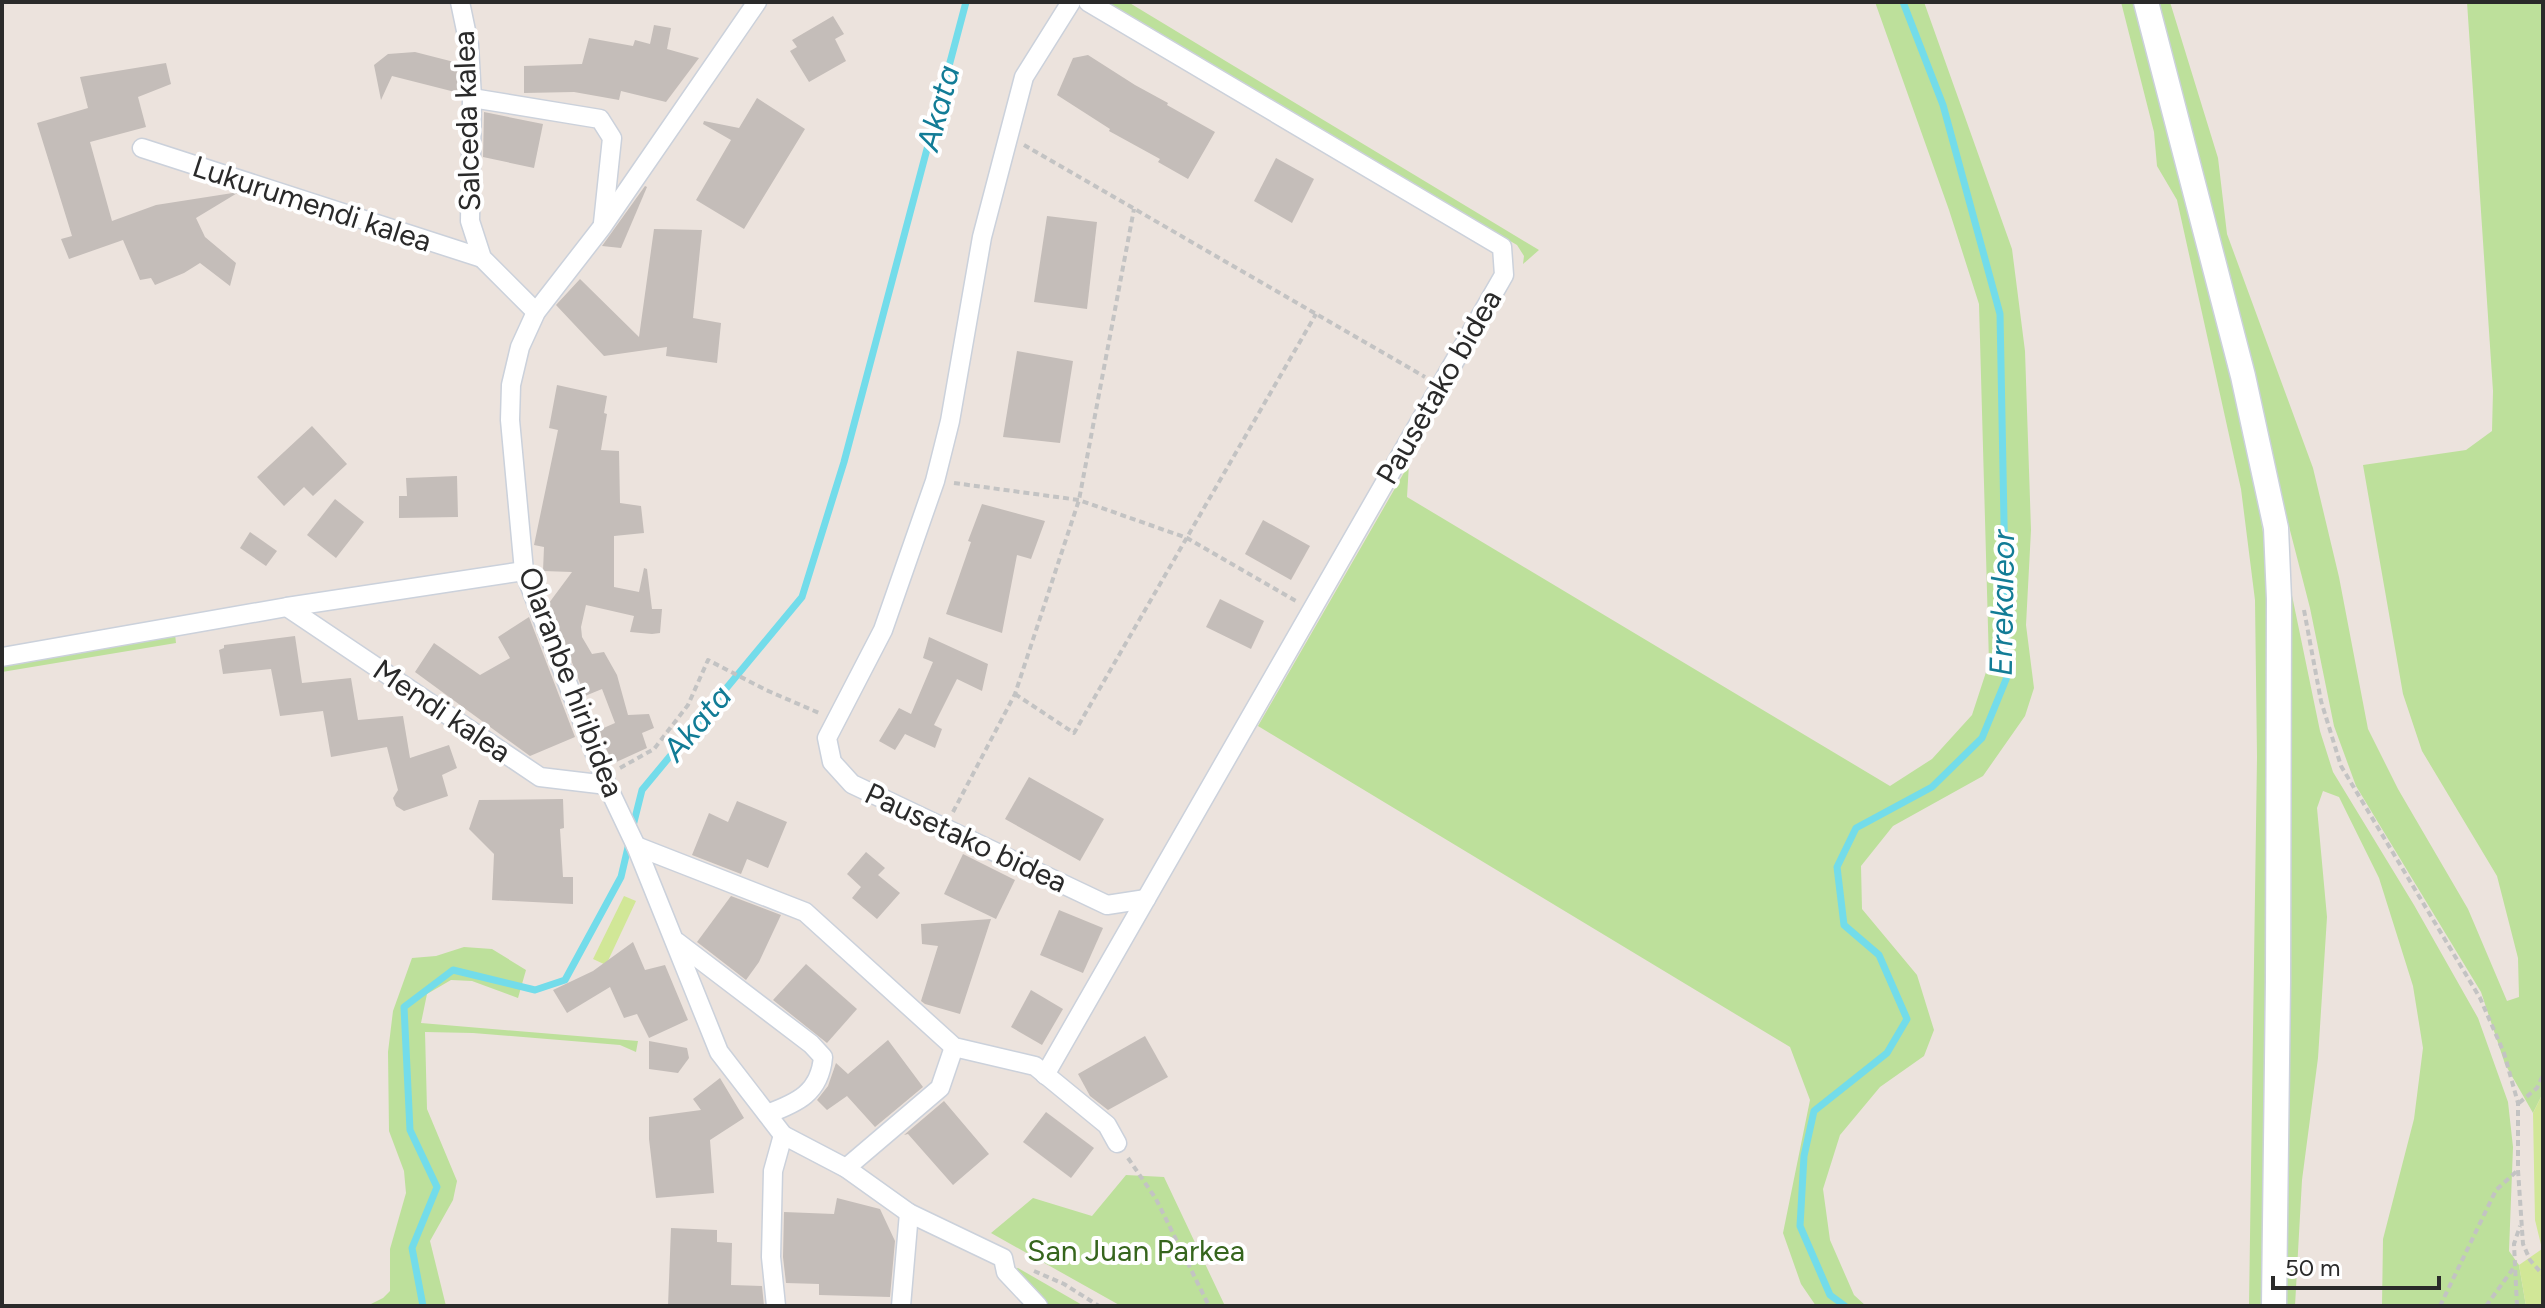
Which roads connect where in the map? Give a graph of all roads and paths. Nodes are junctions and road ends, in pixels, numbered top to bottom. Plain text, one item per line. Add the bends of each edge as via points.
1 (460, 2) edge
2 (757, 2) edge
3 (1071, 2) edge
4 (1088, 2) edge
5 (2146, 2) edge
6 (472, 98) junction
7 (1008, 136) junction
8 (142, 148) dead end
9 (1134, 209) junction
10 (602, 227) junction
11 (482, 258) junction
12 (536, 312) junction
13 (1316, 314) junction
14 (1440, 386) junction
15 (935, 481) junction
16 (1079, 500) junction
17 (1187, 538) junction
18 (524, 571) junction
19 (287, 607) junction
20 (2304, 609) dead end
21 (1312, 610) junction
22 (2, 657) edge
23 (1015, 694) junction
24 (837, 721) junction
25 (605, 781) junction
26 (944, 828) junction
27 (636, 846) junction
28 (1146, 899) junction
29 (676, 941) junction
30 (954, 1047) junction
31 (1045, 1075) junction
32 (2543, 1075) edge
33 (2518, 1103) junction
34 (767, 1114) junction
35 (783, 1135) junction
36 (1117, 1143) joint
37 (846, 1168) junction
38 (2518, 1170) junction
39 (909, 1213) junction
40 (2521, 1222) junction
41 (1003, 1258) junction
42 (2515, 1266) junction
43 (2543, 1275) edge
44 (776, 1306) edge
45 (901, 1306) edge
46 (1038, 1306) edge
47 (1099, 1306) edge
48 (1209, 1306) edge
49 (2274, 1306) edge
50 (2440, 1306) edge
51 (2486, 1306) edge
52 (2517, 1306) edge

1 - 6 street, Salceda kalea
2 - 10 street, Olaranbe hiribidea
3 - 7 street, Pausetako bidea via 1024,77
4 - 14 street, Pausetako bidea via 1502,247 1504,275
5 - 49 street via 2243,376 2276,528
6 - 10 street via 600,119 612,138
6 - 11 street, Salceda kalea via 470,221
7 - 9 path
7 - 15 street, Pausetako bidea via 982,237
8 - 11 street, Lukurumendi kalea
9 - 13 path
9 - 16 path
10 - 12 street, Olaranbe hiribidea
11 - 12 street, Salceda kalea
12 - 18 street, Olaranbe hiribidea via 511,385
13 - 14 path
13 - 17 path
14 - 21 street, Pausetako bidea
15 - 16 path
15 - 24 street, Pausetako bidea via 883,630
16 - 17 path
16 - 23 path
17 - 21 path
17 - 23 path via 1074,733
18 - 19 street
18 - 25 street, Olaranbe hiribidea
19 - 22 street
19 - 25 street, Mendi kalea via 540,777
20 - 33 path via 2321,701 2341,766 2480,998
21 - 28 street, Pausetako bidea
23 - 26 path
24 - 25 path via 708,660 688,705 654,749
24 - 26 street, Pausetako bidea via 827,738 832,762 852,784
25 - 27 street, Olaranbe hiribidea
26 - 28 street, Pausetako bidea via 1107,905
27 - 29 street, Olaranbe hiribidea
27 - 30 street via 805,912
28 - 31 street, Pausetako bidea
29 - 34 street, Olaranbe hiribidea via 719,1052
29 - 34 street via 823,1057 822,1073 801,1101
30 - 31 street via 1035,1066
30 - 37 street via 940,1088
31 - 36 street via 1107,1125
32 - 33 path via 2537,1088
33 - 38 path
34 - 35 street, Olaranbe hiribidea
35 - 37 street
35 - 44 street via 773,1171
36 - 48 path via 1156,1199
37 - 39 street
38 - 40 path
38 - 50 path via 2496,1190
39 - 41 street
39 - 45 street
40 - 42 path
40 - 43 path via 2523,1244
41 - 46 street via 1006,1272
41 - 47 path via 1064,1284
42 - 51 path
42 - 52 path

